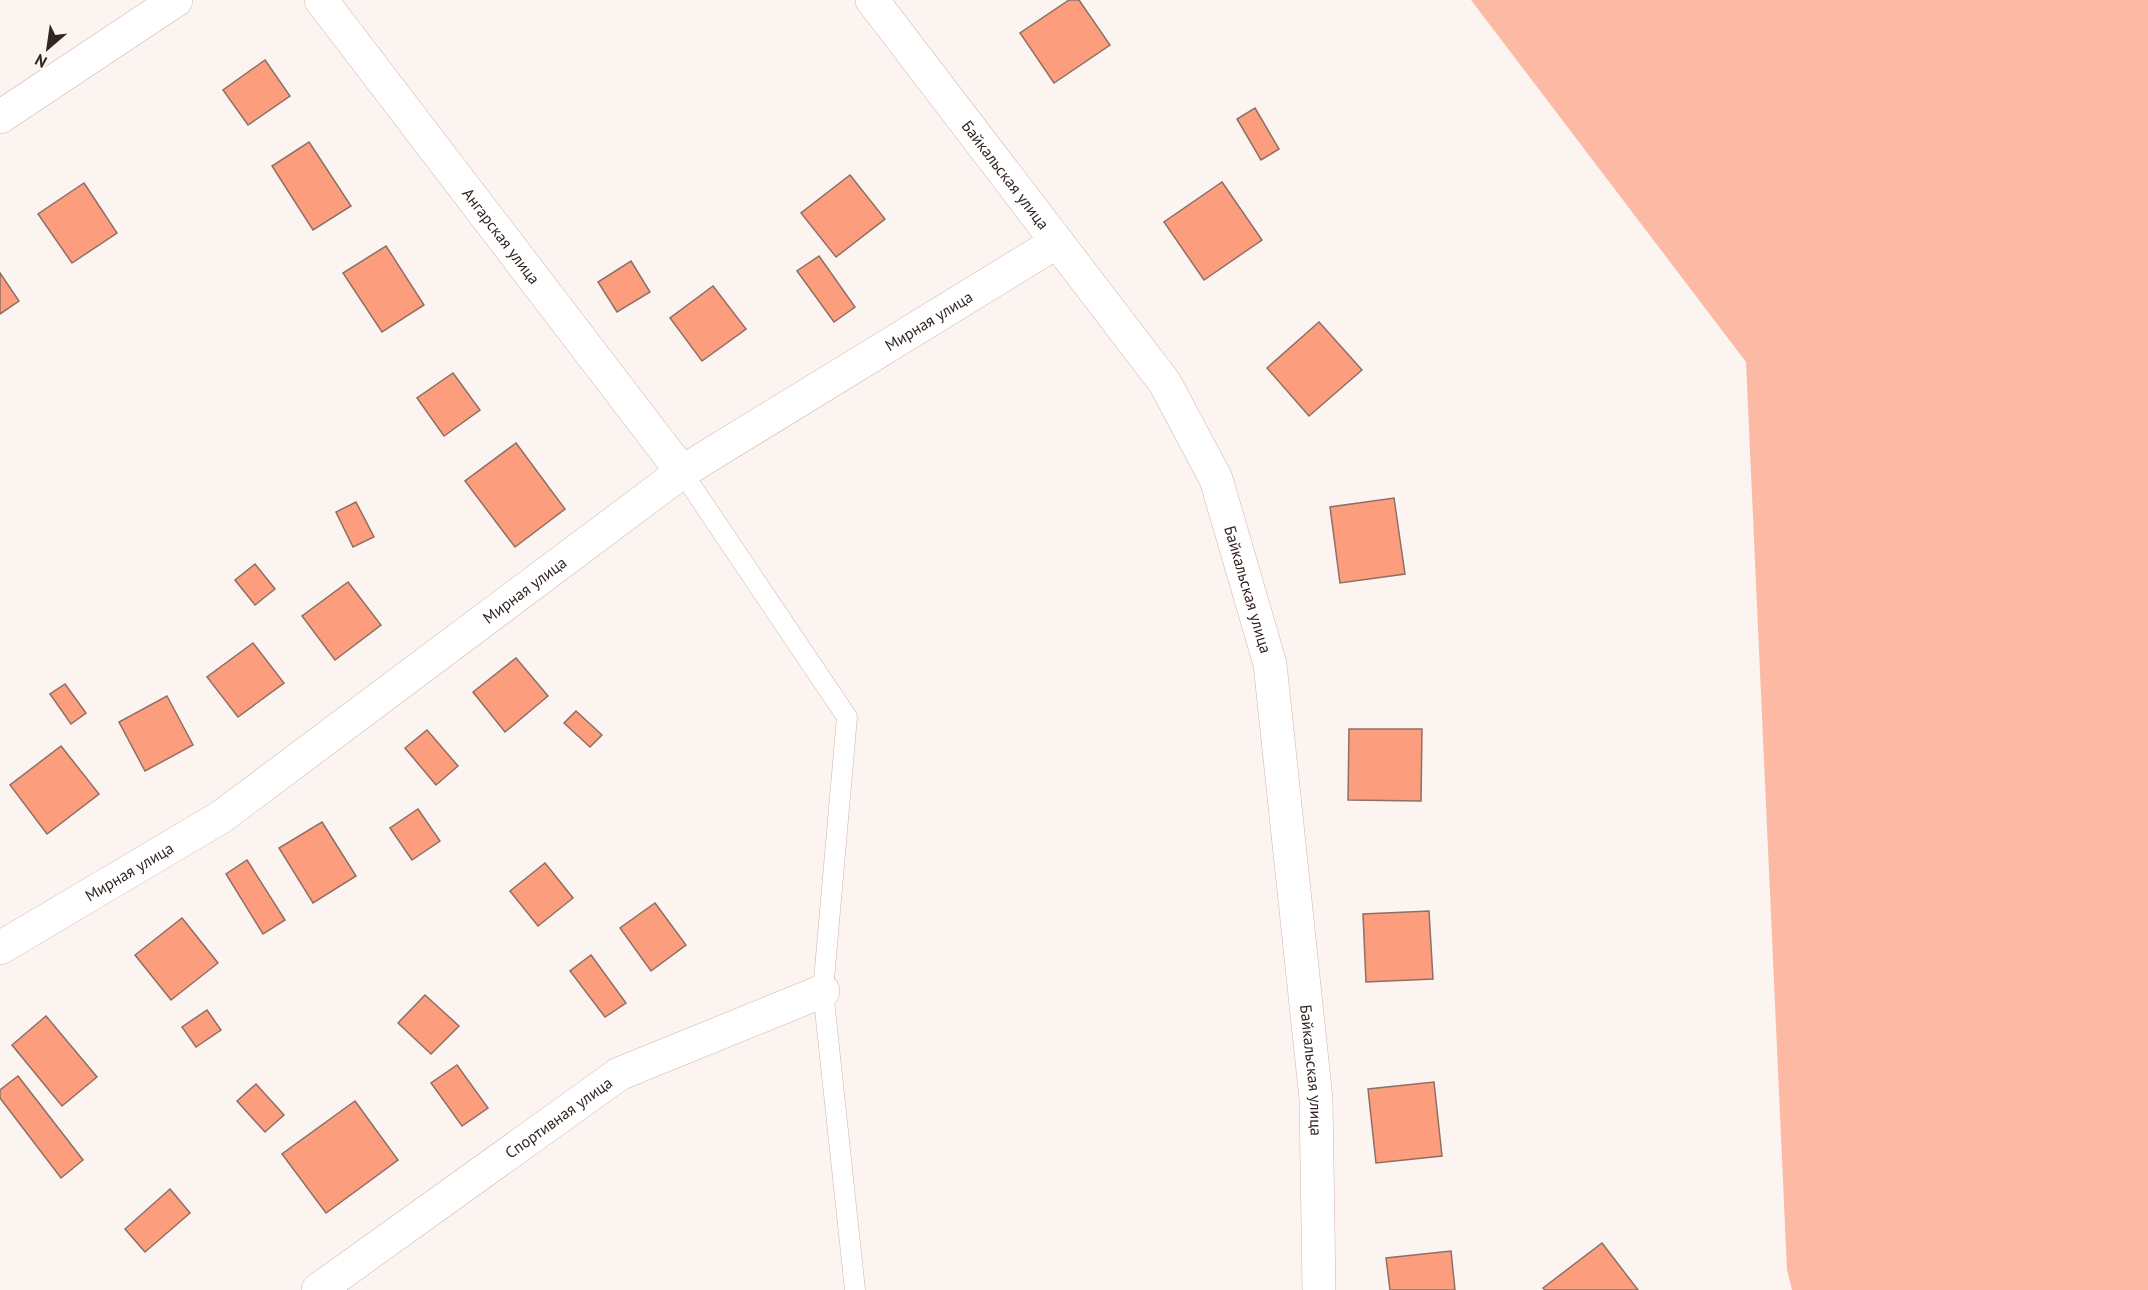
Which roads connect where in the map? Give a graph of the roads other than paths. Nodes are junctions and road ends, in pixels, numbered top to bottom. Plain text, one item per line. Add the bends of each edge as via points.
1 (176, 0) edge
2 (321, 0) edge
3 (872, 0) edge
4 (0, 117) edge
5 (1057, 242) junction
6 (682, 472) junction
7 (0, 948) edge
8 (823, 991) junction
9 (318, 1290) edge
10 (855, 1290) edge
11 (1319, 1290) edge

1 - 4 street
2 - 6 street, Ангарская улица
3 - 5 street, Байкальская улица
5 - 6 street, Мирная улица
5 - 11 street, Байкальская улица via 1165,383 1215,479 1270,664 1316,1099
6 - 7 street, Мирная улица via 220,817
6 - 8 lane via 847,717
8 - 9 street, Спортивная улица via 619,1074
8 - 10 lane

